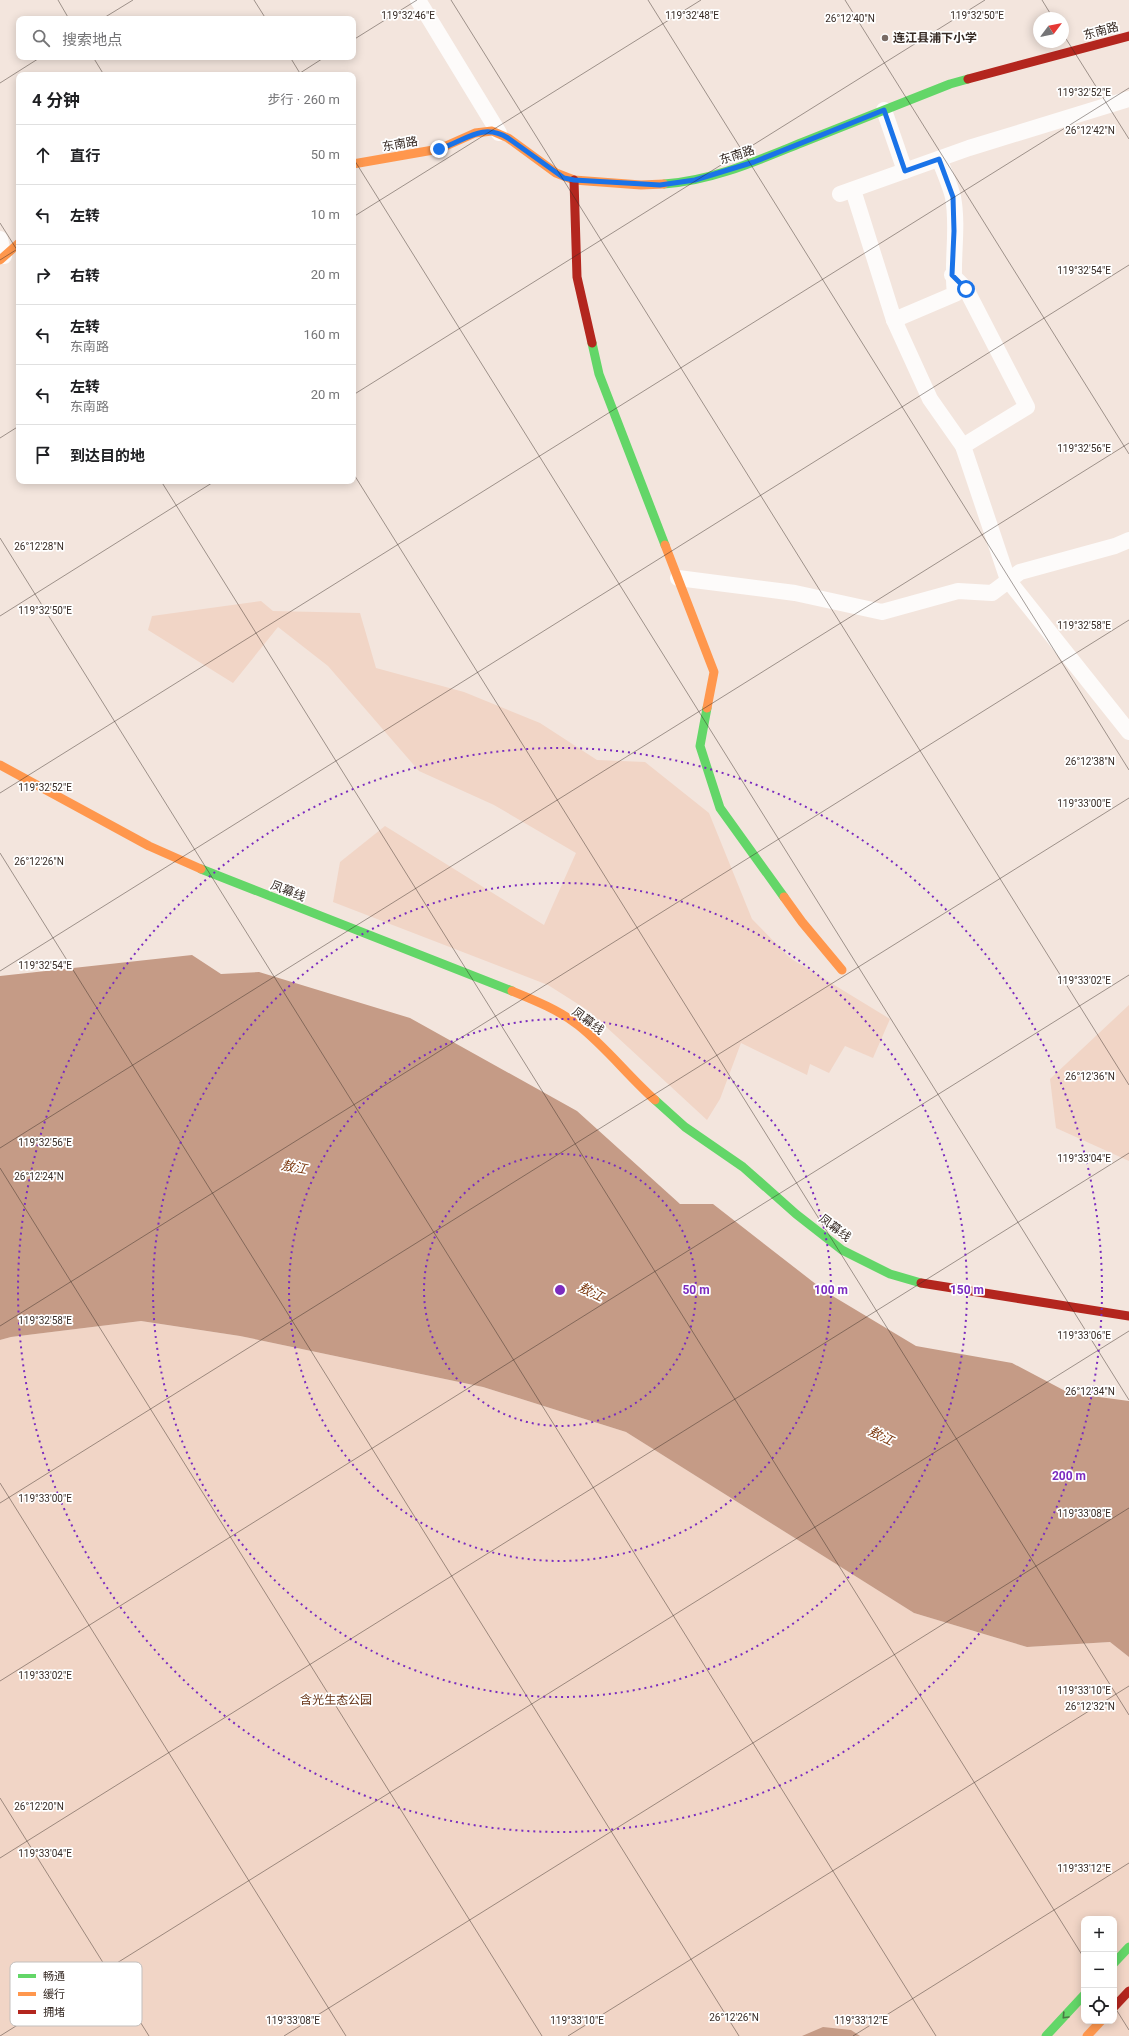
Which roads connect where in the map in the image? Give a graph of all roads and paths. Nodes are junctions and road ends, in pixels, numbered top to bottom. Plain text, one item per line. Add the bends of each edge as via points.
1 (418, 0) edge
2 (1129, 36) edge
3 (1129, 99) edge
4 (884, 110) junction
5 (499, 133) junction
6 (939, 159) junction
7 (356, 163) edge
8 (905, 171) junction
9 (574, 180) junction
10 (0, 238) edge
11 (16, 246) edge
12 (2, 258) edge
13 (952, 275) junction
14 (894, 320) junction
15 (962, 446) junction
16 (1129, 540) edge
17 (678, 578) junction
18 (1008, 580) junction
19 (1129, 732) edge
20 (0, 765) edge
21 (842, 970) dead end
22 (1129, 1316) edge
23 (1129, 1947) edge
24 (1117, 1960) edge
25 (1129, 1990) edge
26 (1081, 1998) edge
27 (1117, 2004) edge
28 (1098, 2024) edge
29 (1046, 2036) edge
30 (1087, 2036) edge

1 - 5 street
2 - 4 main road, 东南路 via 950,84
3 - 6 street
4 - 8 street
4 - 9 main road, 东南路 via 754,162 695,180 660,185
5 - 7 main road, 东南路 via 483,131 439,149
5 - 9 main road, 东南路 via 556,173
6 - 8 street
6 - 13 street via 953,197
8 - 14 street via 846,192
9 - 17 main road via 577,277 599,374
10 - 12 street
11 - 12 main road
13 - 14 street via 955,294
13 - 15 street via 966,289 1027,407
14 - 15 street via 930,399
15 - 18 street
16 - 18 street via 1020,572
17 - 18 street via 794,593 882,612 958,591 992,593
17 - 21 main road via 714,672 700,746 720,808 802,922
18 - 19 street
20 - 22 main road, 凤幕线 via 156,849 220,877 536,1001 577,1024 685,1127 743,1167 842,1250 890,1274 932,1286
23 - 24 main road
25 - 27 main road
26 -> 29 main road
28 - 30 main road

